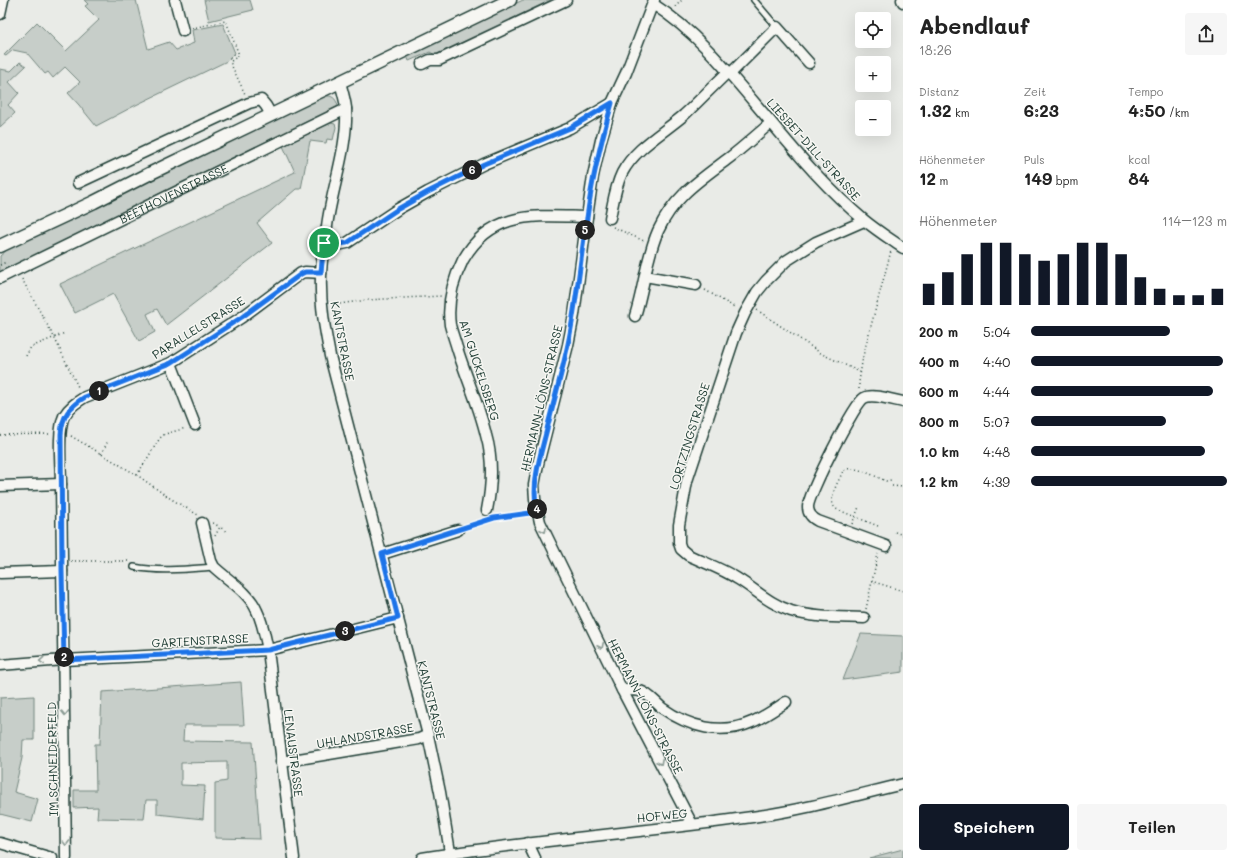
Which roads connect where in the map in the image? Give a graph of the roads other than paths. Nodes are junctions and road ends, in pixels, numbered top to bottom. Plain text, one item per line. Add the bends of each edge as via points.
1 (3, 0) edge
2 (174, 0) edge
3 (510, 0) edge
4 (566, 0) edge
5 (754, 0) edge
6 (653, 2) edge
7 (0, 14) edge
8 (777, 27) junction
9 (183, 31) road end
10 (809, 63) dead end
11 (422, 64) dead end
12 (729, 73) junction
13 (340, 82) junction
14 (612, 103) junction
15 (346, 109) junction
16 (271, 115) junction
17 (771, 123) junction
18 (78, 183) dead end
19 (587, 218) junction
20 (864, 221) junction
21 (610, 222) road end
22 (324, 243) junction
23 (0, 246) edge
24 (903, 248) edge
25 (321, 272) junction
26 (645, 276) junction
27 (0, 278) edge
28 (696, 285) road end
29 (635, 316) dead end
30 (171, 363) junction
31 (903, 402) edge
32 (195, 425) road end
33 (61, 484) junction
34 (0, 486) edge
35 (487, 510) dead end
36 (202, 523) dead end
37 (458, 530) road end
38 (886, 546) dead end
39 (382, 554) junction
40 (62, 566) junction
41 (214, 566) junction
42 (134, 567) road end
43 (0, 573) edge
44 (398, 618) junction
45 (864, 618) road end
46 (268, 650) junction
47 (64, 660) junction
48 (0, 664) edge
49 (622, 690) junction
50 (786, 702) dead end
51 (428, 735) junction
52 (281, 762) junction
53 (903, 784) edge
54 (692, 824) junction
55 (0, 843) edge
56 (528, 843) junction
57 (451, 856) edge
58 (52, 858) edge
59 (66, 858) edge
60 (294, 858) edge
61 (422, 858) edge
62 (535, 858) edge

1 - 7 street
2 - 9 street
3 - 13 street
4 - 11 street via 439,60 430,60
5 - 8 lane
6 - 12 street, LIESBET-DILL-STRASSE via 694,37
6 - 14 street, HERMANN-LÖNS-STRASSE
8 - 10 street
8 - 12 street
12 - 17 street, LIESBET-DILL-STRASSE
12 - 21 street via 631,159 622,174
13 - 15 street, KANTSTRASSE
13 - 16 street
14 - 19 street, HERMANN-LÖNS-STRASSE via 593,176
14 - 22 street via 570,128 484,164 428,192 347,243
15 - 22 street, KANTSTRASSE via 345,133
15 - 27 street, BEETHOVENSTRASSE
16 - 18 street via 261,100 249,103
16 - 23 street
17 - 20 street, LIESBET-DILL-STRASSE via 838,197
17 - 26 street via 682,196 659,230
19 - 35 street, AM GUCKELSBERG via 534,216 501,224 481,237 473,246 455,278 450,304 450,326 489,446 491,476
19 -> 49 street, HERMANN-LÖNS-STRASSE via 571,330 538,464 534,499 556,555
20 - 24 street, LIESBET-DILL-STRASSE
20 - 45 street, LORTZINGSTRASSE via 816,242 786,261 766,280 747,308 736,333 687,481 679,525 681,549 738,579 775,604 804,614
22 - 25 street, KANTSTRASSE
25 - 30 street, PARALLELSTRASSE via 301,274 242,317
25 - 39 street, KANTSTRASSE via 323,321 330,356
26 - 28 street
26 - 29 street
30 - 32 street
30 - 33 street, PARALLELSTRASSE via 83,398 67,411 62,422 61,434
31 - 38 street via 874,396 864,398 844,428 808,508 813,518
33 - 34 street
33 - 40 street, PARALLELSTRASSE
36 - 41 street
37 - 39 street
39 - 44 street, KANTSTRASSE
40 - 43 street
40 - 47 street, PARALLELSTRASSE
41 - 42 lane via 180,569
41 - 46 street, LENAUSTRASSE via 244,592 254,605 261,619
44 - 46 street, GARTENSTRASSE
44 - 51 street, KANTSTRASSE
46 - 47 street, GARTENSTRASSE
46 - 52 street, LENAUSTRASSE
47 -> 48 street, GARTENSTRASSE
47 -> 59 street, IM SCHNEIDERFELD
49 - 50 street via 640,691 680,718 702,727 727,730 752,722
49 -> 54 street, HERMANN-LÖNS-STRASSE
51 - 52 street, UHLANDSTRASSE via 419,739
51 - 57 street, KANTSTRASSE
52 - 60 street, LENAUSTRASSE
53 - 54 street, HOFWEG via 804,808
54 - 56 street, HOFWEG
55 - 58 street
56 - 57 street, HOFWEG
56 - 62 street
57 - 61 street, HOFWEG

